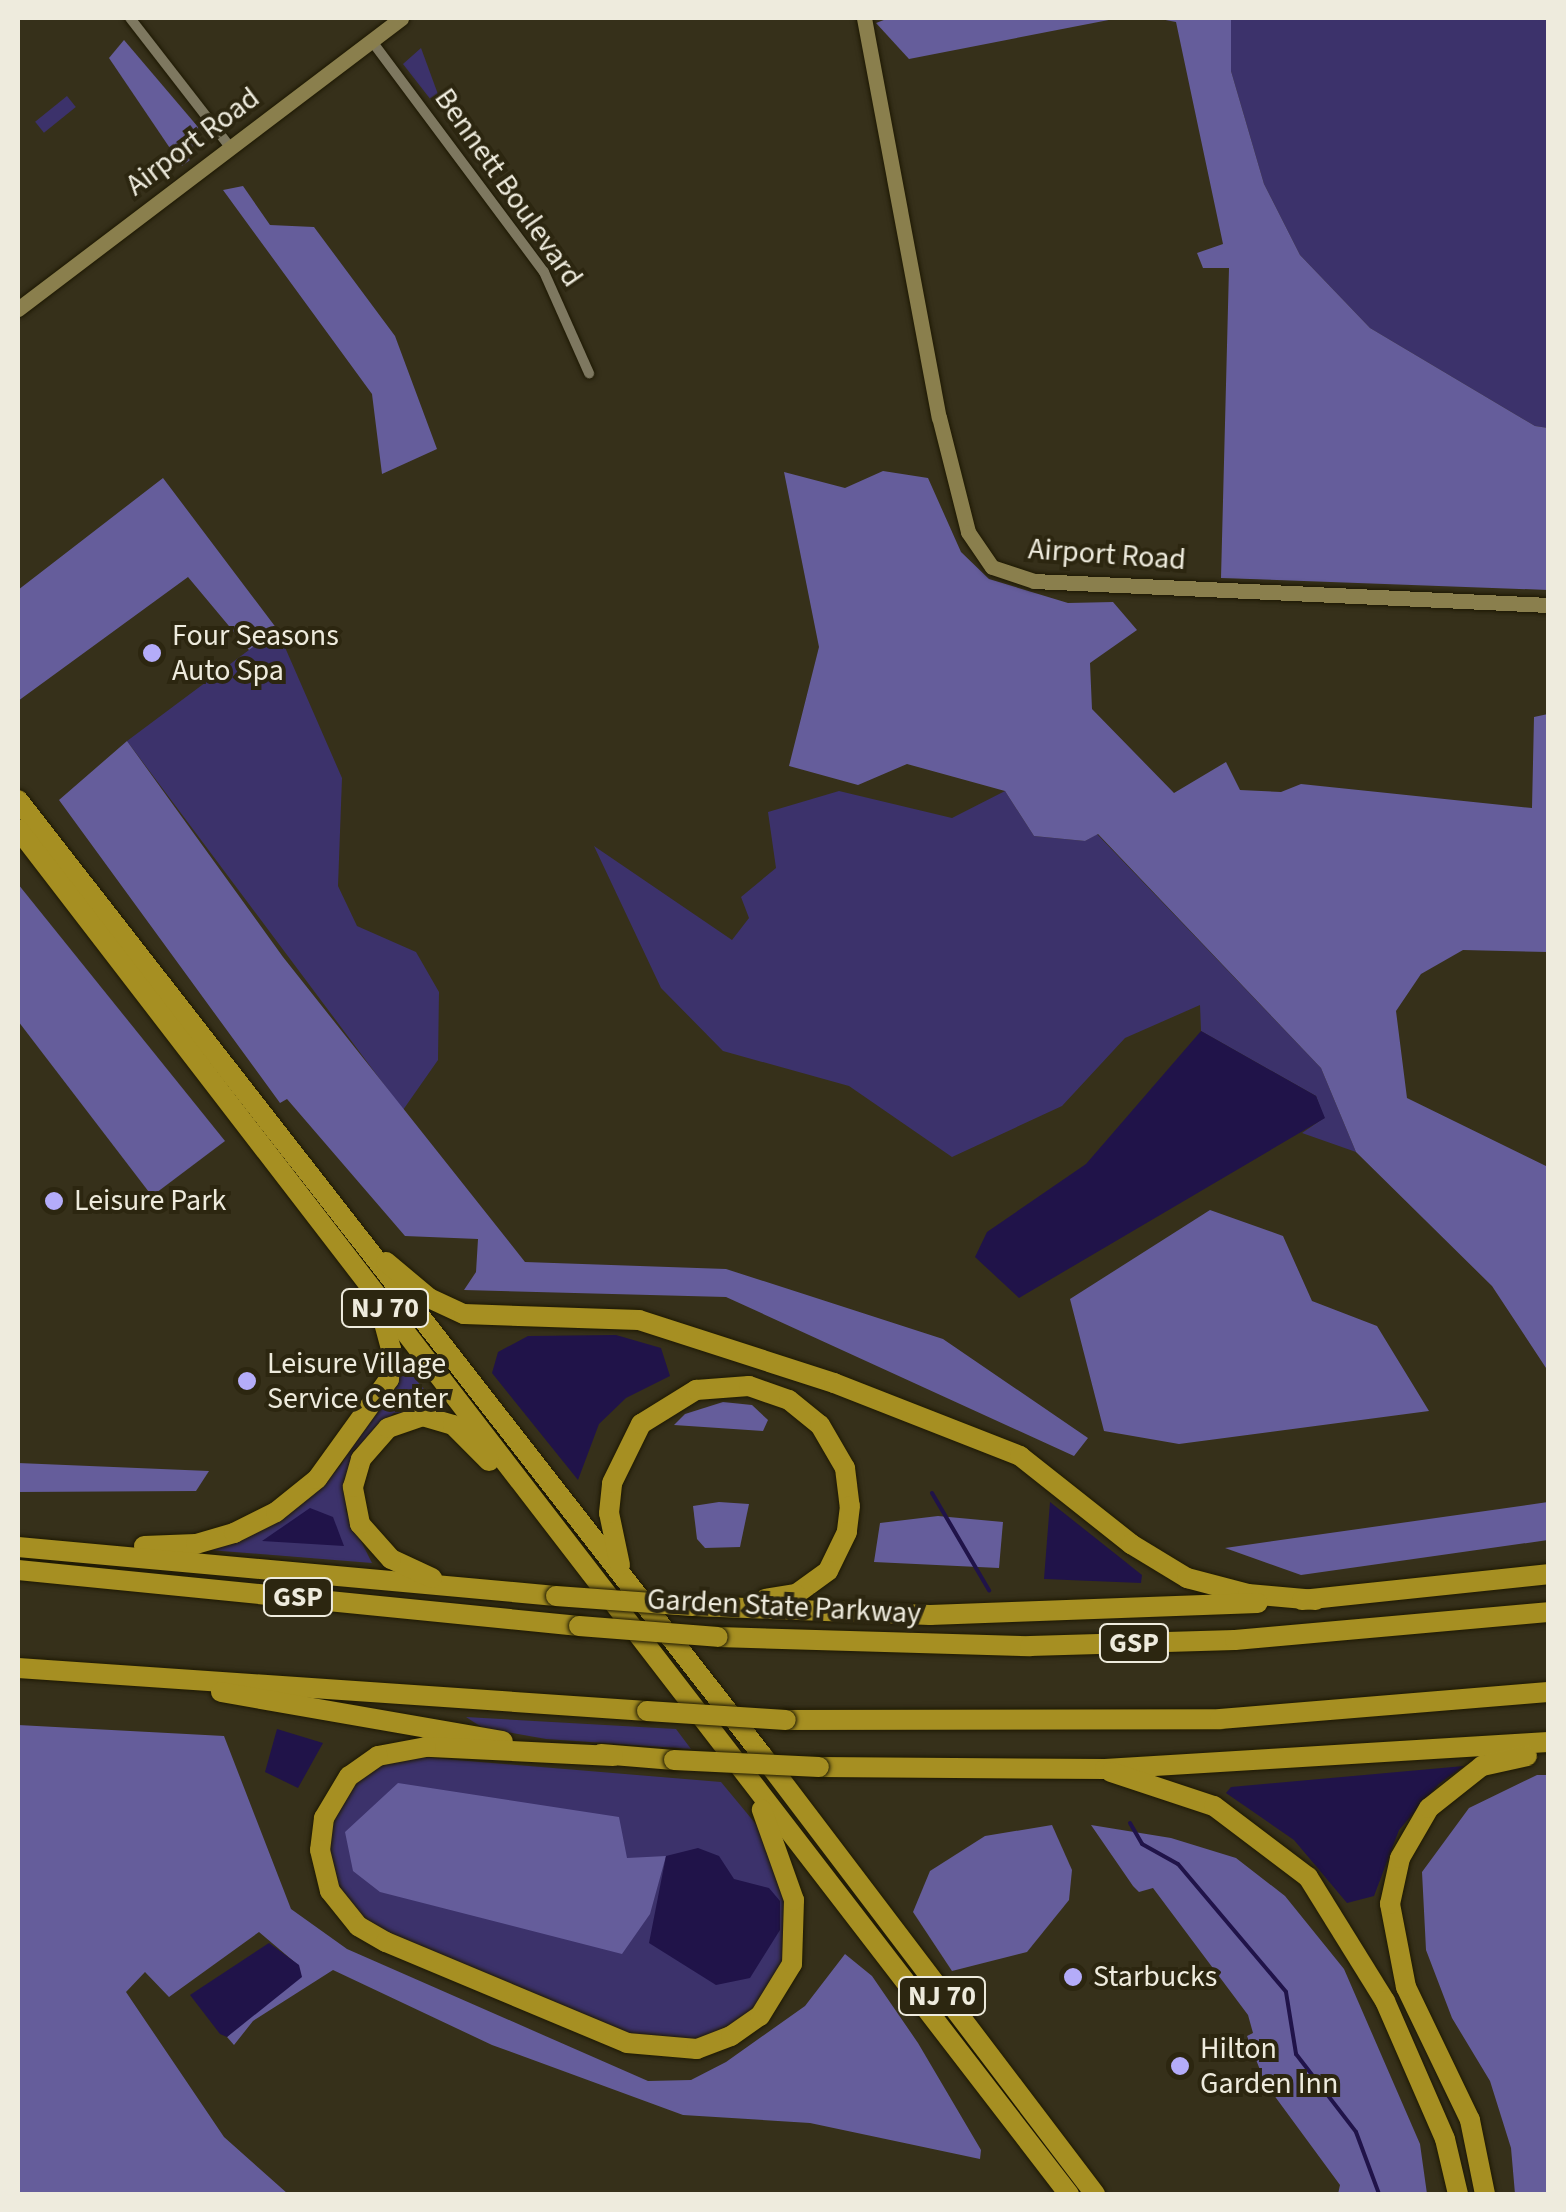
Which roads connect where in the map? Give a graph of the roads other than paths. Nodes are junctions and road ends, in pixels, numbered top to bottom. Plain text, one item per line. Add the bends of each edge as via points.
1 (130, 18) edge
2 (401, 18) edge
3 (864, 18) edge
4 (371, 40) junction
5 (232, 148) junction
6 (18, 309) edge
7 (590, 373) dead end
8 (1548, 605) edge
9 (18, 800) edge
10 (18, 829) edge
11 (352, 1232) junction
12 (368, 1286) junction
13 (518, 1481) junction
14 (18, 1547) edge
15 (103, 1554) junction
16 (18, 1570) edge
17 (1548, 1574) edge
18 (625, 1580) junction
19 (453, 1586) junction
20 (1316, 1600) junction
21 (729, 1607) junction
22 (1548, 1612) edge
23 (18, 1668) edge
24 (166, 1678) junction
25 (1548, 1692) edge
26 (1548, 1742) edge
27 (1548, 1752) edge
28 (613, 1756) junction
29 (1104, 1769) junction
30 (752, 1785) junction
31 (1070, 2194) edge
32 (1095, 2194) edge
33 (1458, 2194) edge
34 (1484, 2194) edge

1 - 5 street
2 - 4 street, Airport Road
3 - 8 street, Airport Road via 939,417 968,532 992,567 1034,581
4 - 5 street, Airport Road
4 - 7 street, Bennett Boulevard via 544,272
5 - 6 street, Airport Road
9 - 11 highway, NJ 70
10 - 12 highway, NJ 70
11 - 18 highway, NJ 70
11 - 20 highway via 429,1298 464,1314 622,1318 691,1333 1020,1456 1187,1578 1248,1594
12 - 13 highway, NJ 70
12 - 15 highway via 390,1337 389,1379 316,1480 276,1512 234,1533
13 - 19 highway via 437,1418 397,1423 365,1451 354,1486 360,1524 391,1559
13 - 30 highway, NJ 70
14 - 15 highway
15 - 19 highway
16 - 22 highway, Garden State Parkway / GSP, bridge via 718,1637 1030,1646 1235,1640
17 - 20 highway
18 - 21 highway via 609,1513 612,1483 641,1424 696,1390 729,1385 768,1391 808,1413 838,1451 849,1487 847,1532 816,1582 789,1596
18 - 32 highway, NJ 70
19 - 21 highway, bridge
20 - 21 highway via 1003,1614
23 - 24 highway
24 - 25 highway, bridge via 786,1720 1220,1719
24 - 28 highway via 270,1704
26 - 29 highway
27 - 34 highway via 1482,1766 1444,1792 1400,1858 1390,1904 1406,1987 1470,2120
28 - 29 highway, bridge via 819,1767
28 - 30 highway via 426,1747 378,1756 349,1776 324,1818 320,1850 330,1891 358,1926 386,1942 627,2043 696,2049 760,2016 794,1953 791,1888
29 - 33 highway via 1214,1806 1308,1876 1385,2001 1446,2139
30 - 31 highway, NJ 70

